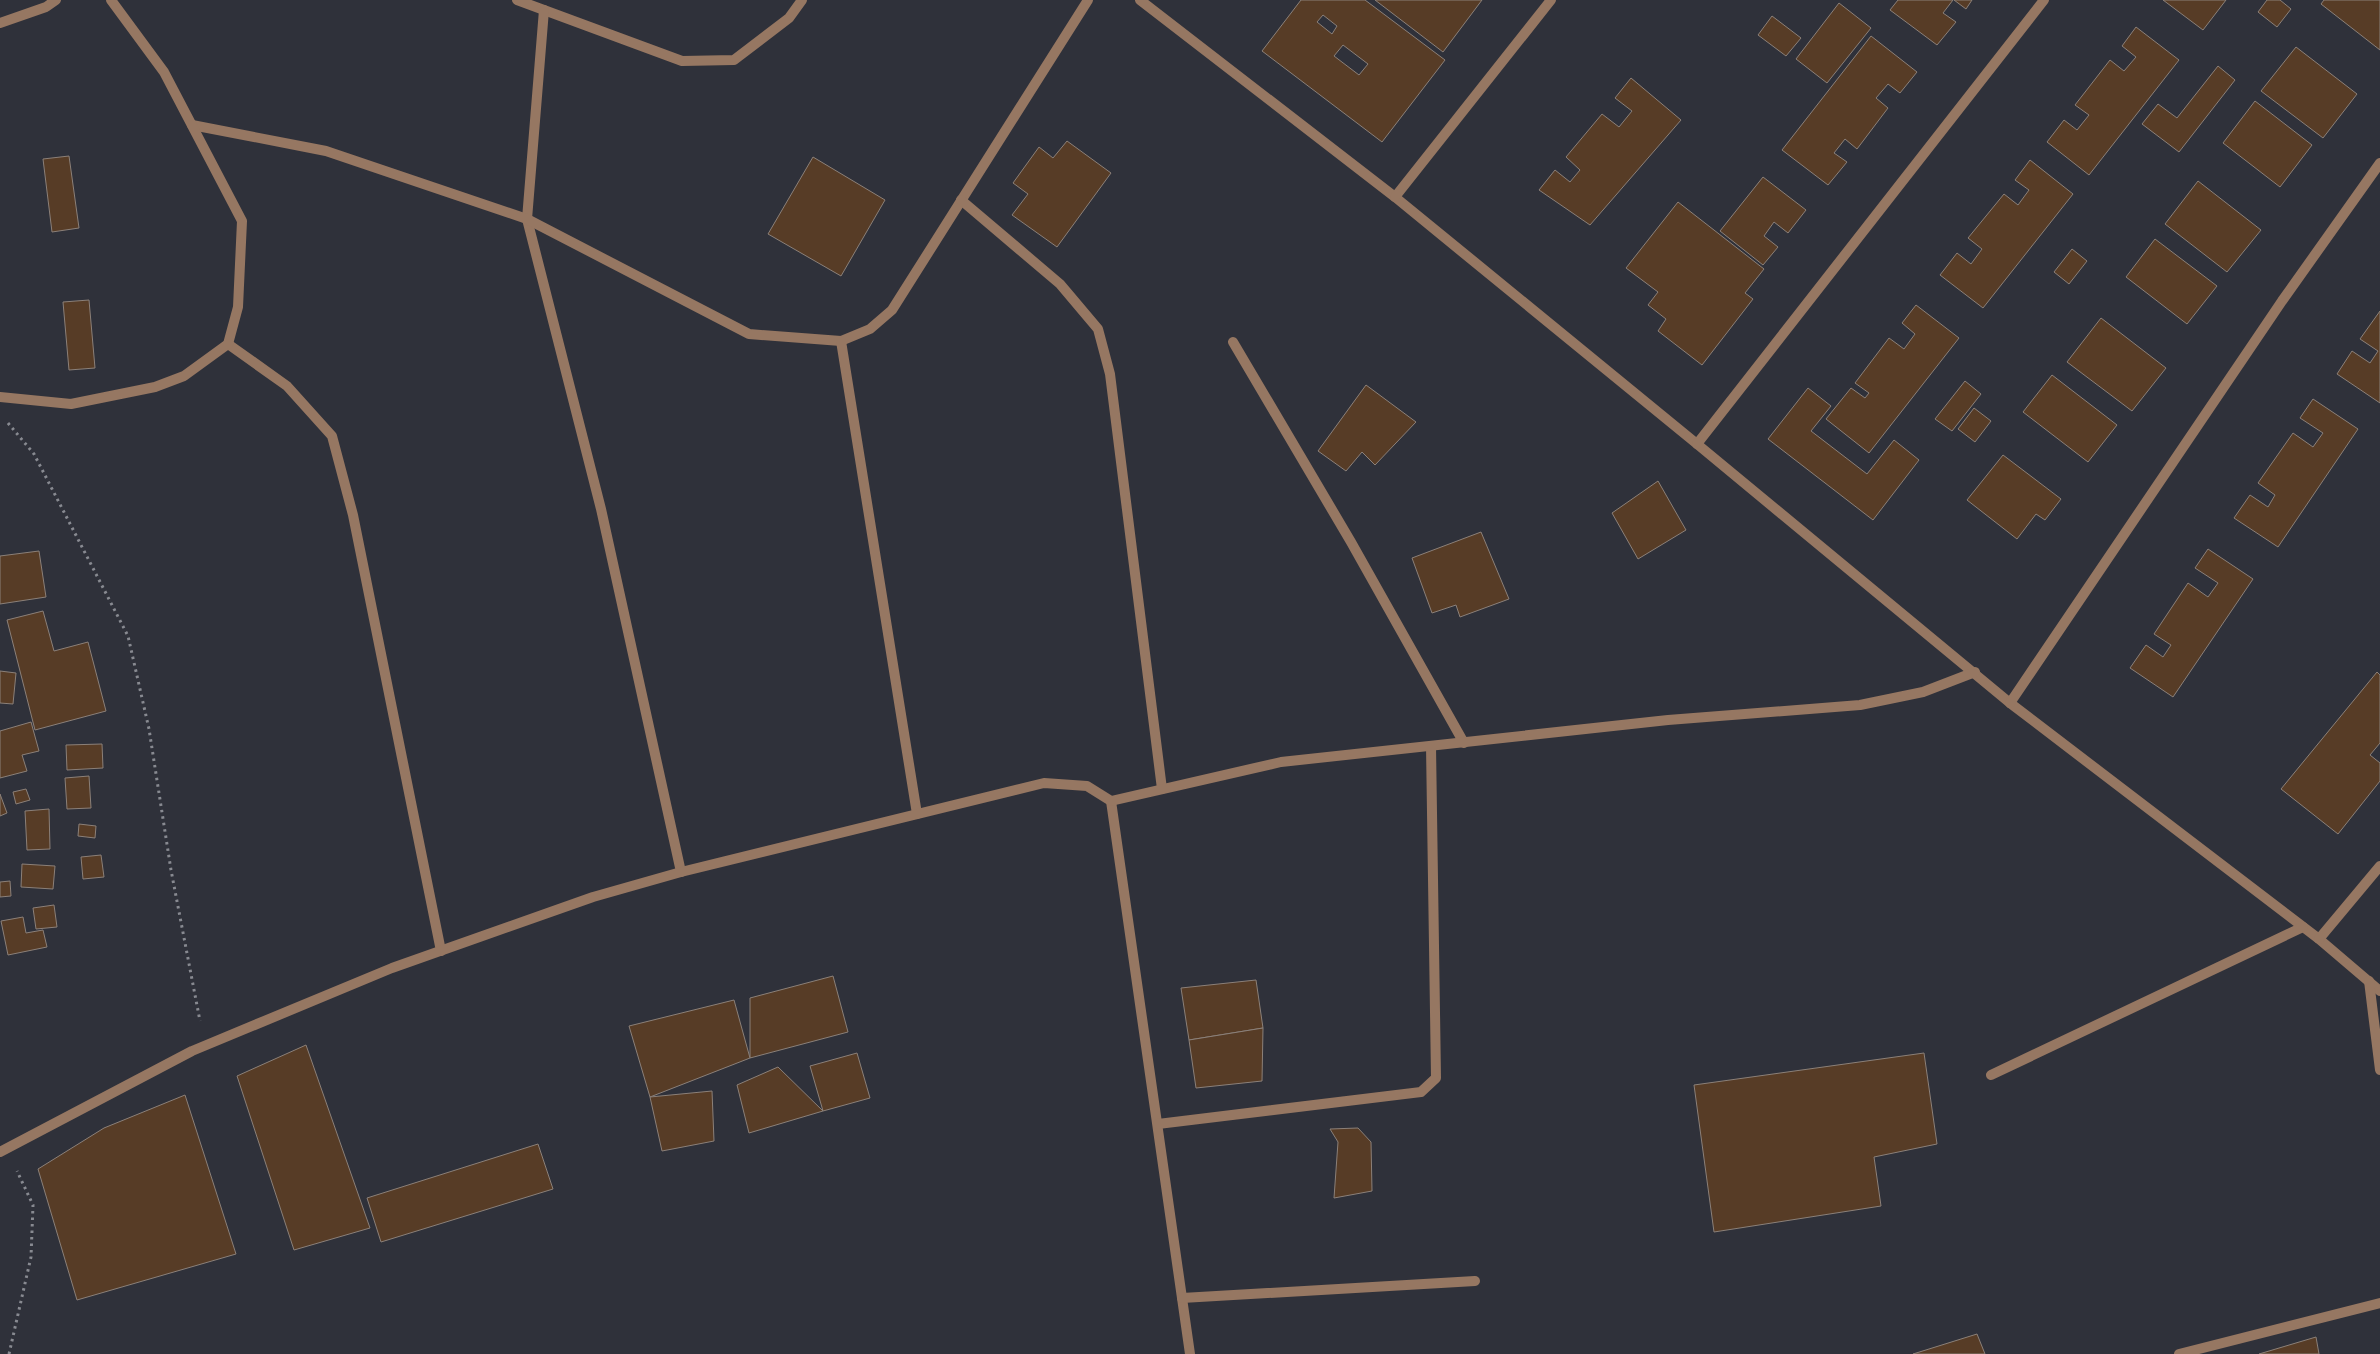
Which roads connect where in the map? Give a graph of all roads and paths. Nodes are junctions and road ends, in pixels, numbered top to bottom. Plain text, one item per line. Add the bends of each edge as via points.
1 (56, 0) edge
2 (111, 0) edge
3 (518, 0) edge
4 (802, 0) edge
5 (1088, 0) edge
6 (1140, 0) edge
7 (1551, 0) edge
8 (2044, 0) edge
9 (544, 10) junction
10 (0, 23) edge
11 (192, 125) junction
12 (2380, 162) edge
13 (1395, 197) junction
14 (961, 200) junction
15 (527, 219) junction
16 (841, 341) junction
17 (1233, 342) dead end
18 (228, 344) junction
19 (0, 397) edge
20 (6, 420) dead end
21 (1697, 444) junction
22 (1975, 672) junction
23 (2010, 704) junction
24 (1464, 743) junction
25 (1431, 746) junction
26 (1162, 789) junction
27 (1112, 801) junction
28 (917, 814) junction
29 (2380, 866) edge
30 (681, 872) junction
31 (2303, 927) junction
32 (2319, 940) junction
33 (441, 951) junction
34 (2369, 981) junction
35 (2380, 991) edge
36 (205, 1046) junction
37 (2380, 1070) edge
38 (1990, 1074) dead end
39 (1158, 1124) junction
40 (4, 1150) edge
41 (1475, 1281) dead end
42 (1182, 1298) junction
43 (2380, 1303) edge
44 (9, 1354) edge
45 (1190, 1354) edge
46 (2179, 1354) edge

1 - 10 street via 46,7
2 - 11 street via 164,72
3 - 9 street
4 - 9 street via 789,18 734,60 682,61
5 - 14 street
6 - 13 street
7 - 13 street
8 - 21 street
9 - 15 street
11 - 15 street via 326,151
11 - 18 street via 242,221 238,307
12 - 23 street via 2282,301
13 - 21 street
14 - 16 street via 892,310 870,329
14 - 26 street via 1060,284 1098,329 1110,374
15 - 16 street via 749,334
15 - 30 street via 601,509
16 - 28 street
17 - 24 street
18 - 19 street via 184,376 155,387 71,404
18 - 33 street via 287,386 332,436 354,514
20 - 36 path via 34,454 128,636 149,729 171,870
21 - 22 street
22 - 23 street
22 - 24 street via 1923,692 1860,705 1668,720
23 - 31 street
24 - 25 street
25 - 26 street via 1281,762
25 - 39 street via 1436,1078 1421,1092
26 - 27 street
27 - 28 street via 1087,786 1044,783
27 - 39 street
28 - 30 street
29 - 32 street
30 - 33 street via 593,897
31 - 32 street
31 - 38 street
32 - 34 street
33 - 36 street via 392,968
34 - 35 street
34 - 37 street
36 - 40 street
39 - 42 street
40 - 44 path via 33,1205 31,1257
41 - 42 street
42 - 45 street
43 - 46 street

